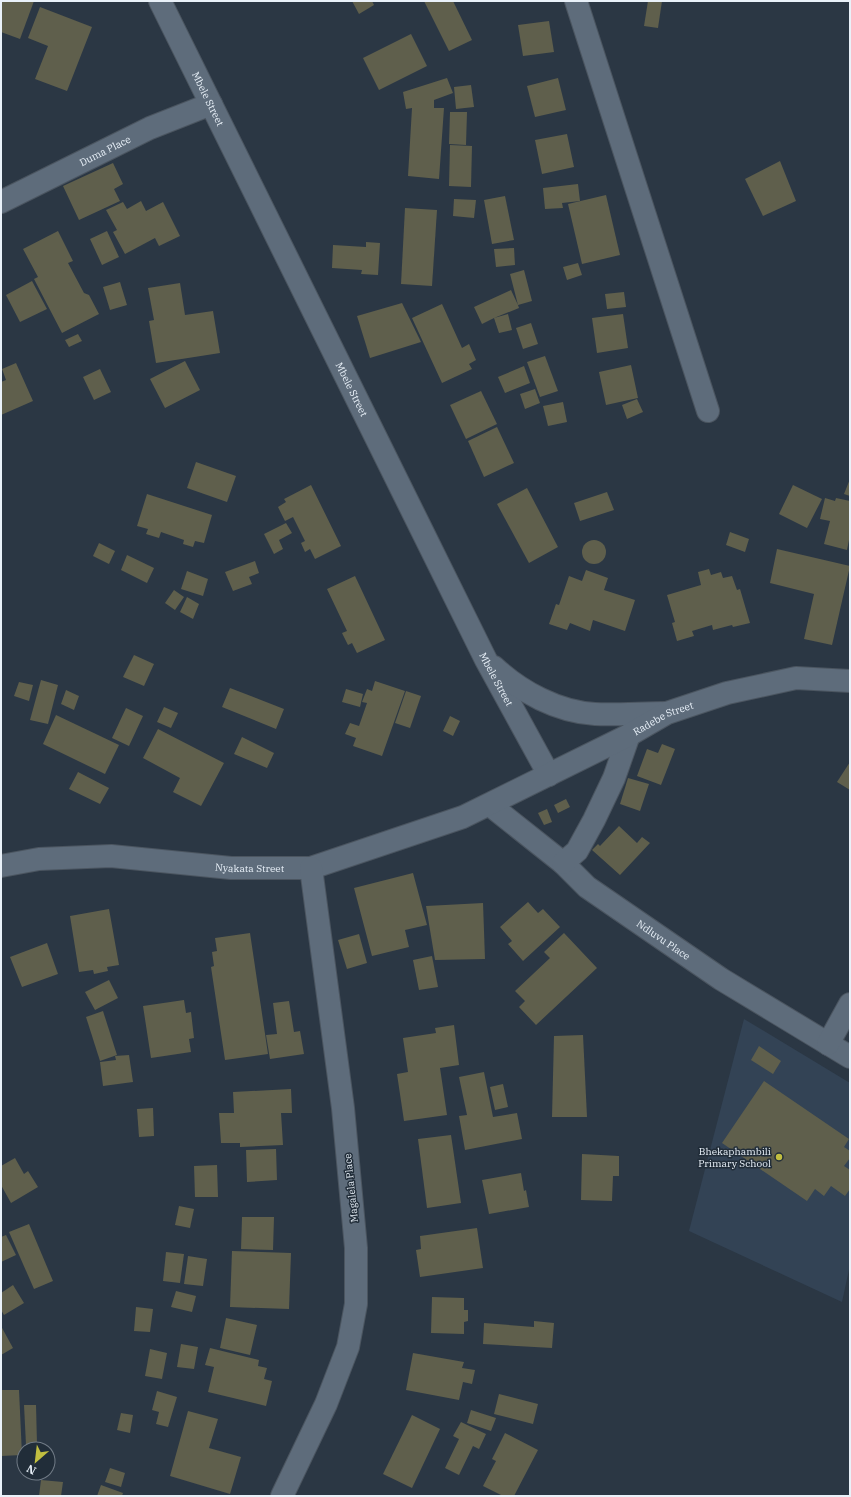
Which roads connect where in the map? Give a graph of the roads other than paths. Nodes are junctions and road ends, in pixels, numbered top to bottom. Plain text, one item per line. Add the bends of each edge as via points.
1 (160, 1) edge
2 (576, 1) edge
3 (211, 104) junction
4 (1, 202) edge
5 (708, 411) dead end
6 (486, 660) junction
7 (850, 681) edge
8 (667, 713) junction
9 (630, 735) junction
10 (549, 775) junction
11 (490, 805) junction
12 (563, 864) junction
13 (1, 866) edge
14 (311, 868) junction
15 (850, 1004) edge
16 (828, 1044) junction
17 (850, 1057) edge
18 (282, 1496) edge

1 - 3 street, Mbele Street
2 - 5 street
3 - 4 street, Duma Place via 150,128
3 - 6 street, Mbele Street
6 - 8 street via 509,680 546,702 570,710 594,714
6 - 10 street, Mbele Street
7 - 8 street, Radebe Street via 796,678 727,693
8 - 9 street, Radebe Street
9 - 10 street, Radebe Street
9 - 12 street via 614,778 594,820 577,851
10 - 11 street, Radebe Street
11 - 12 street, Ndluvu Place
11 - 14 street, Nyakata Street via 463,817
12 - 16 street, Ndluvu Place via 587,887 721,979
13 - 14 street, Nyakata Street via 39,859 111,856 231,868
14 - 18 street, Magalela Place via 343,1108 356,1248 356,1304 348,1347 326,1404
15 - 16 street
16 - 17 street, Ndluvu Place

